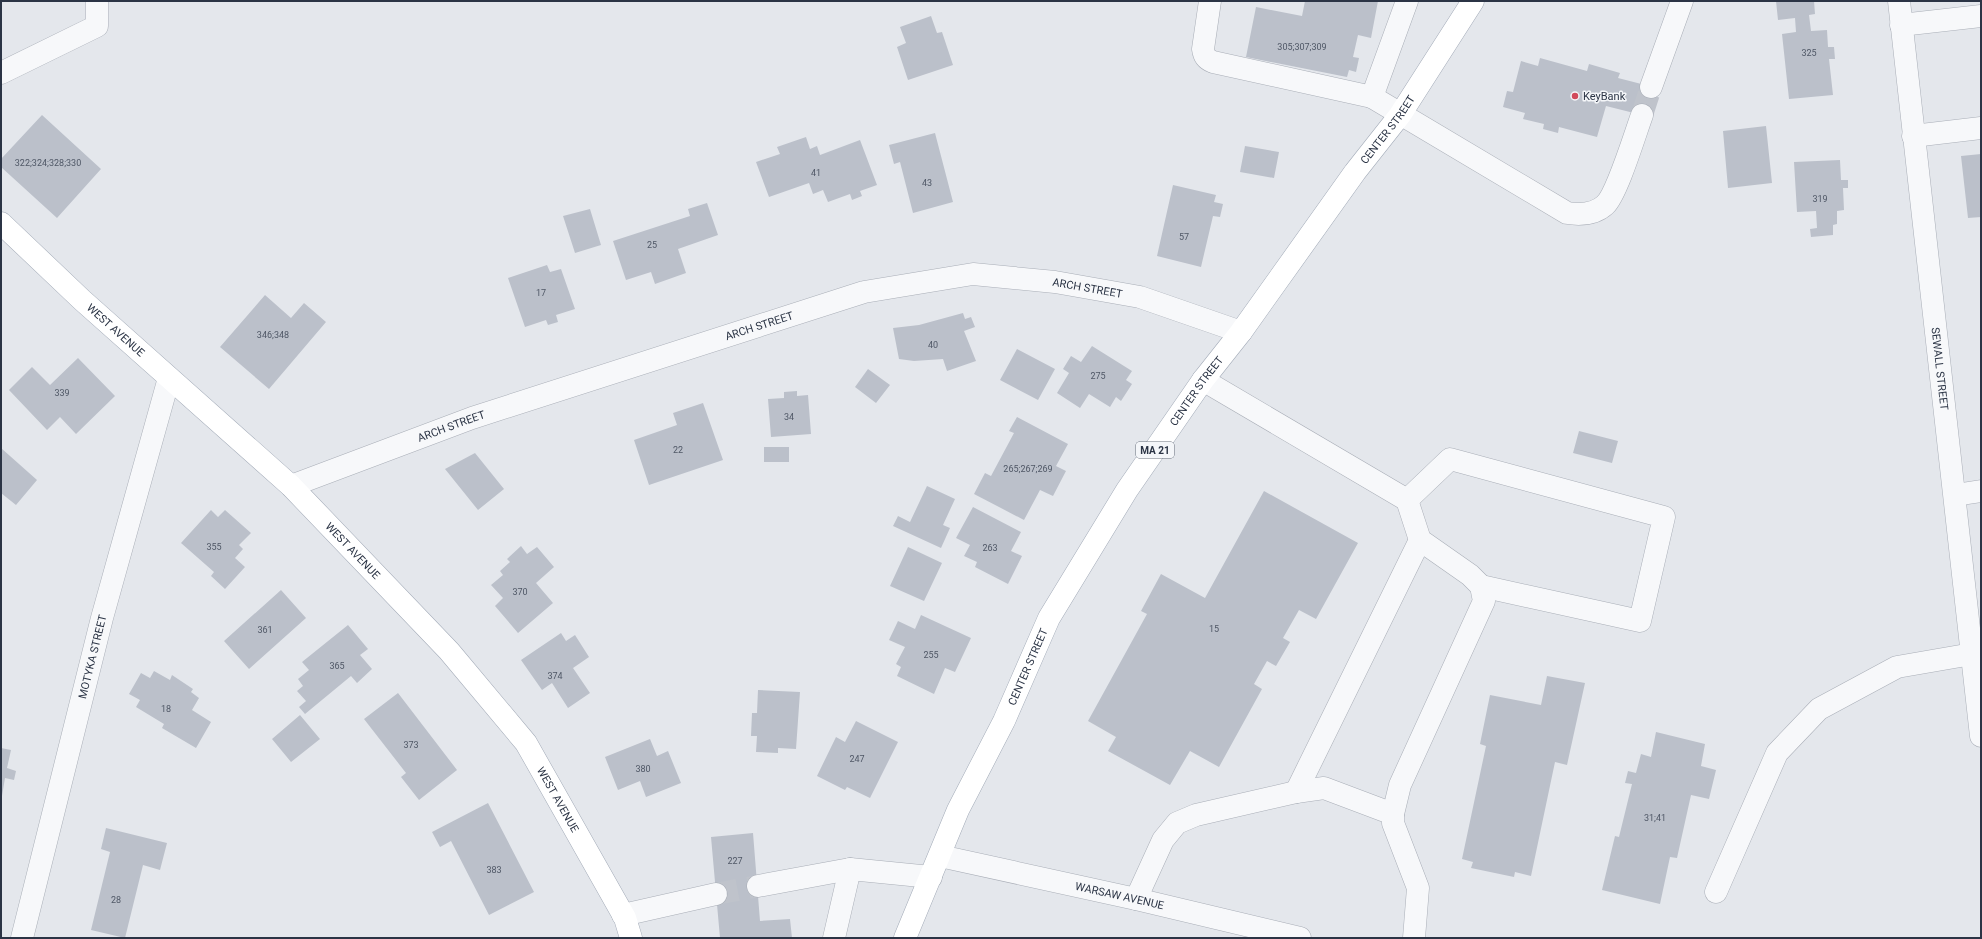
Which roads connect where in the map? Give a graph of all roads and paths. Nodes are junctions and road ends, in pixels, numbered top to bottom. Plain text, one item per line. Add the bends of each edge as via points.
1 (97, 1) edge
2 (1210, 1) edge
3 (1407, 1) edge
4 (1473, 1) edge
5 (1682, 1) edge
6 (1899, 1) edge
7 (1981, 16) edge
8 (1901, 25) junction
9 (1, 73) edge
10 (1651, 86) tunnel mouth
11 (1372, 97) junction
12 (1400, 115) junction
13 (1642, 115) tunnel mouth
14 (1981, 128) edge
15 (1913, 136) junction
16 (1, 223) edge
17 (1241, 332) junction
18 (170, 378) junction
19 (1203, 380) junction
20 (291, 486) junction
21 (1981, 491) edge
22 (1955, 495) junction
23 (1407, 500) junction
24 (1420, 540) junction
25 (1481, 586) junction
26 (1972, 654) junction
27 (1981, 736) edge
28 (1296, 792) junction
29 (1393, 814) junction
30 (940, 856) junction
31 (850, 869) junction
32 (931, 876) junction
33 (758, 886) tunnel mouth
34 (1716, 892) dead end
35 (716, 894) tunnel mouth
36 (1136, 899) junction
37 (623, 915) junction
38 (22, 938) edge
39 (631, 938) edge
40 (834, 938) edge
41 (905, 938) edge
42 (1300, 938) edge
43 (1414, 938) edge

1 - 9 street via 98,26
2 - 11 street via 1203,49 1204,55 1213,62
3 - 11 street
4 - 12 main road, CENTER STREET / MA 21
5 - 10 street
6 - 8 street, SEWALL STREET
7 - 8 street
8 - 15 street, SEWALL STREET
11 - 12 street
12 - 13 street via 1567,213 1579,215 1592,213 1605,205 1613,193
12 - 17 main road, CENTER STREET / MA 21 via 1355,172
14 - 15 street
15 - 22 street, SEWALL STREET
16 - 18 main road, WEST AVENUE
17 - 19 main road, CENTER STREET / MA 21
17 - 20 street, ARCH STREET via 1140,297 1055,282 973,274 864,292 472,418
18 - 20 main road, WEST AVENUE
18 - 38 street, MOTYKA STREET via 102,618
19 - 23 street
19 - 30 main road, CENTER STREET / MA 21 via 1127,490 1049,618 1004,720 958,810
20 - 37 main road, WEST AVENUE via 449,651 526,743
21 - 22 street
22 - 26 street, SEWALL STREET
23 - 24 street
23 - 25 street via 1450,459 1664,517 1640,621
24 - 25 street via 1470,575
24 - 28 street
25 - 29 street via 1484,601 1400,785
26 - 27 street, SEWALL STREET
26 - 34 street via 1897,667 1818,709 1777,753
28 - 29 street via 1324,788
28 - 36 street via 1196,815 1177,823 1163,840
29 - 43 street via 1393,824 1418,888
30 - 32 main road, CENTER STREET / MA 21
30 - 36 street, WARSAW AVENUE
31 - 32 street
31 - 33 street
31 - 40 street
32 - 41 main road, CENTER STREET / MA 21
35 - 37 street
36 - 42 street, WARSAW AVENUE
37 - 39 main road, WEST AVENUE

